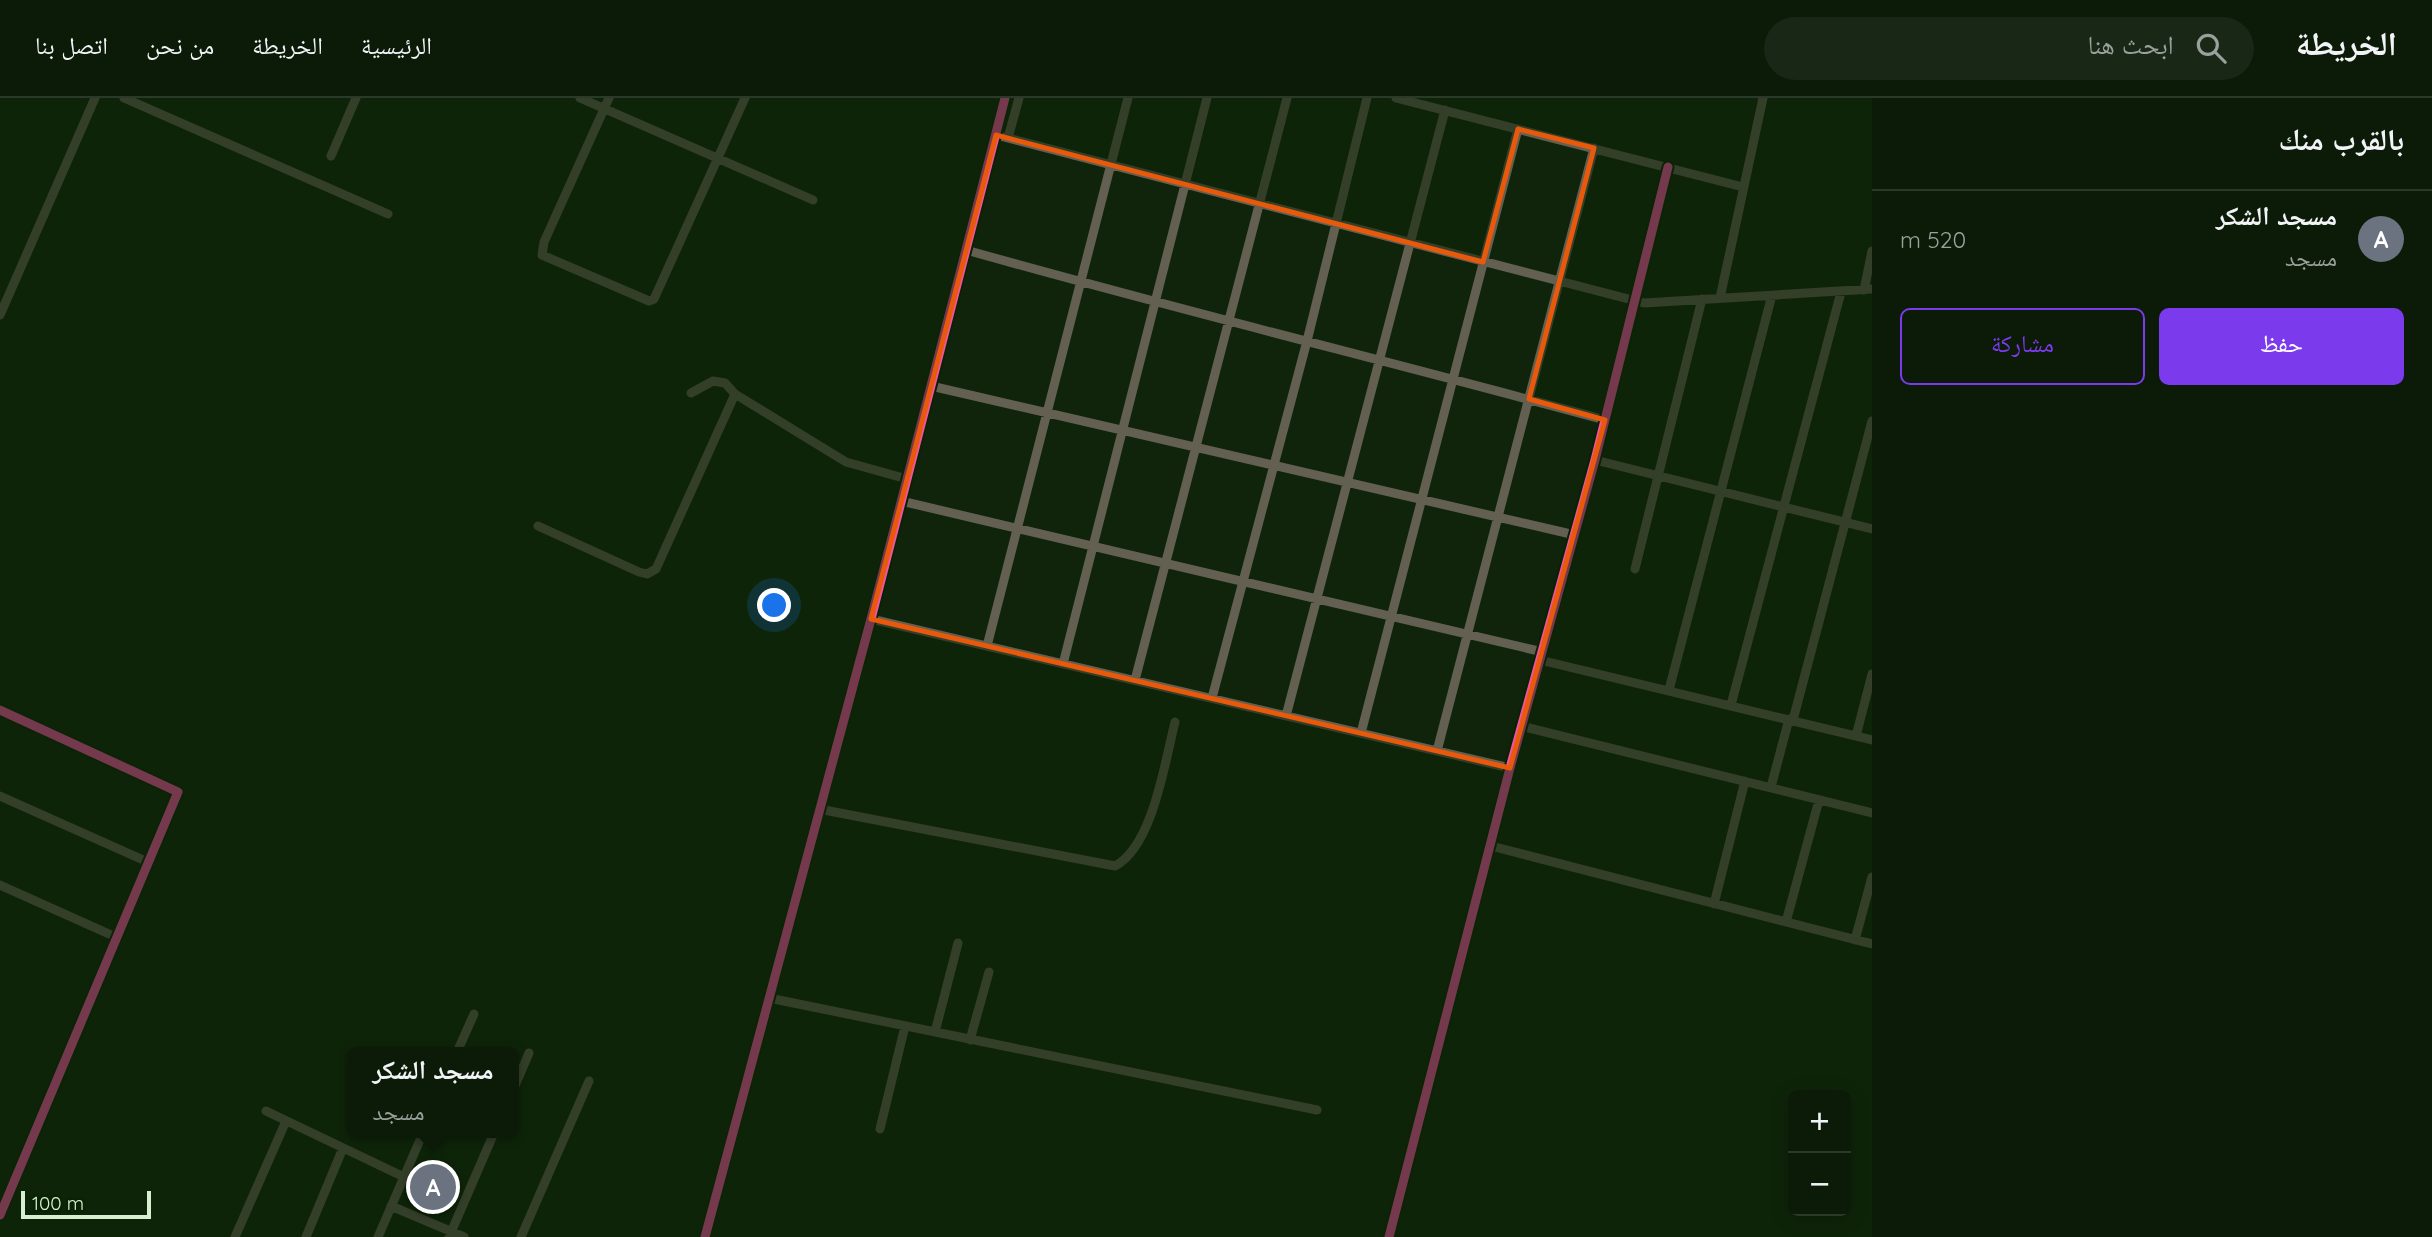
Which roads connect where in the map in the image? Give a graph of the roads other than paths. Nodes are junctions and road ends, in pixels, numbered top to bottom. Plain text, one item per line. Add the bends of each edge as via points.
1 (95, 98) edge
2 (124, 98) edge
3 (356, 98) edge
4 (580, 98) edge
5 (609, 98) edge
6 (745, 98) edge
7 (1005, 98) edge
8 (1019, 98) edge
9 (1207, 98) edge
10 (1287, 98) edge
11 (1367, 98) edge
12 (1396, 98) edge
13 (1763, 98) edge
14 (1125, 99) edge
15 (605, 108) junction
16 (1445, 110) junction
17 (1518, 129) junction
18 (1002, 137) junction
19 (1594, 148) junction
20 (331, 156) dead end
21 (719, 158) junction
22 (1110, 165) junction
23 (1668, 167) junction
24 (1185, 184) junction
25 (1743, 187) junction
26 (813, 200) dead end
27 (1260, 204) junction
28 (388, 214) dead end
29 (1335, 224) junction
30 (1410, 243) junction
31 (966, 250) junction
32 (1872, 251) edge
33 (1483, 262) junction
34 (1080, 282) junction
35 (1559, 282) junction
36 (0, 287) edge
37 (1868, 290) edge
38 (10, 292) junction
39 (1841, 292) junction
40 (1772, 295) junction
41 (1720, 298) junction
42 (1702, 299) junction
43 (1634, 301) junction
44 (1158, 302) junction
45 (0, 315) edge
46 (1229, 322) junction
47 (1307, 341) junction
48 (1380, 359) junction
49 (1453, 379) junction
50 (931, 386) junction
51 (691, 393) dead end
52 (735, 394) junction
53 (1528, 399) junction
54 (1046, 412) junction
55 (1605, 419) junction
56 (1872, 421) edge
57 (1122, 430) junction
58 (1195, 447) junction
59 (1595, 460) junction
60 (1272, 465) junction
61 (1658, 475) junction
62 (907, 479) junction
63 (1347, 482) junction
64 (1721, 491) junction
65 (1422, 499) junction
66 (901, 501) junction
67 (1784, 506) junction
68 (1498, 517) junction
69 (1845, 522) junction
70 (538, 526) dead end
71 (1015, 527) junction
72 (1872, 529) edge
73 (1575, 535) junction
74 (1093, 546) junction
75 (1165, 563) junction
76 (1635, 569) dead end
77 (1242, 581) junction
78 (1317, 599) junction
79 (1392, 616) junction
80 (871, 619) junction
81 (1467, 634) junction
82 (987, 646) junction
83 (1541, 656) junction
84 (1063, 664) junction
85 (1872, 674) edge
86 (1135, 680) junction
87 (1669, 690) junction
88 (1212, 698) junction
89 (1731, 705) junction
90 (0, 710) edge
91 (1286, 716) junction
92 (1791, 720) junction
93 (1175, 722) dead end
94 (1521, 726) junction
95 (1361, 733) junction
96 (1856, 736) junction
97 (1872, 740) edge
98 (1437, 751) junction
99 (1510, 768) junction
100 (1745, 781) junction
101 (1771, 787) junction
102 (0, 796) edge
103 (1819, 800) junction
104 (819, 809) junction
105 (1872, 813) edge
106 (1491, 846) junction
107 (150, 863) junction
108 (1872, 877) edge
109 (0, 885) edge
110 (1714, 904) junction
111 (1786, 922) junction
112 (118, 938) junction
113 (1855, 940) junction
114 (958, 943) dead end
115 (1872, 944) edge
116 (989, 972) dead end
117 (769, 998) junction
118 (474, 1014) dead end
119 (905, 1026) junction
120 (935, 1032) junction
121 (970, 1040) junction
122 (459, 1047) edge
123 (529, 1052) dead end
124 (519, 1074) edge
125 (589, 1081) dead end
126 (1317, 1110) dead end
127 (266, 1111) dead end
128 (286, 1121) junction
129 (880, 1129) dead end
130 (421, 1138) edge
131 (492, 1138) edge
132 (343, 1148) junction
133 (404, 1177) junction
134 (391, 1206) junction
135 (0, 1215) edge
136 (450, 1234) edge
137 (235, 1237) edge
138 (306, 1237) edge
139 (378, 1237) edge
140 (464, 1237) edge
141 (521, 1237) edge
142 (705, 1237) edge
143 (1389, 1237) edge

1 - 38 street
2 - 28 street
3 - 20 street
4 - 15 street
5 - 15 street
6 - 21 street
7 - 18 street
8 - 18 street
9 - 24 street
10 - 27 street
11 - 29 street
12 - 16 street
13 - 25 street
14 - 22 street
15 - 21 street
15 - 21 street via 542,255 629,295 654,299
16 - 17 street
16 - 30 street
17 - 19 street
17 - 33 street
18 - 22 street
18 - 31 street
19 - 23 street
19 - 35 street
21 - 26 street
22 - 24 street
22 - 34 street
23 - 25 street
23 - 43 street
24 - 27 street
24 - 44 street
25 - 41 street
27 - 29 street
27 - 46 street
29 - 30 street
29 - 47 street
30 - 33 street
30 - 48 street
31 - 34 street
31 - 50 street
32 - 37 street
33 - 35 street
33 - 49 street
34 - 44 street
34 - 54 street
35 - 43 street
35 - 53 street
36 - 38 street
37 - 39 street
38 - 45 street
39 - 40 street
39 - 67 street
40 - 41 street
40 - 64 street
41 - 42 street
42 - 43 street via 1653,304
42 - 61 street
43 - 55 street
44 - 46 street
44 - 57 street
46 - 47 street
46 - 58 street
47 - 48 street
47 - 60 street
48 - 49 street
48 - 63 street
49 - 53 street
49 - 65 street
50 - 54 street
50 - 62 street
51 - 52 street via 719,381
52 - 62 street via 834,456
52 - 70 street via 652,573 639,572
53 - 55 street
53 - 68 street
54 - 57 street
54 - 71 street
55 - 59 street
56 - 69 street
57 - 58 street
57 - 74 street
58 - 60 street
58 - 75 street
59 - 61 street
59 - 73 street
60 - 63 street
60 - 77 street
61 - 64 street
61 - 76 street
62 - 66 street
63 - 65 street
63 - 78 street
64 - 67 street
64 - 87 street
65 - 68 street
65 - 79 street
66 - 71 street
66 - 80 street
67 - 69 street
67 - 89 street
68 - 73 street
68 - 81 street
69 - 72 street
69 - 92 street
71 - 74 street
71 - 82 street
73 - 83 street
74 - 75 street
74 - 84 street
75 - 77 street
75 - 86 street
77 - 78 street
77 - 88 street
78 - 79 street
78 - 91 street
79 - 81 street
79 - 95 street
80 - 82 street
80 - 104 street
81 - 83 street
81 - 98 street
82 - 84 street
83 - 87 street
83 - 94 street
84 - 86 street
85 - 96 street
86 - 88 street
87 - 89 street
88 - 91 street
89 - 92 street
90 - 107 street via 175,788 178,797
91 - 95 street
92 - 96 street
92 - 101 street
93 - 104 street via 1146,829 1115,866
94 - 99 street
94 - 100 street
95 - 98 street
96 - 97 street
98 - 99 street
99 - 106 street
100 - 101 street
100 - 110 street
101 - 103 street
102 - 107 street
103 - 105 street
103 - 111 street
104 - 117 street
106 - 110 street
106 - 143 street
107 - 112 street
108 - 113 street
109 - 112 street
110 - 111 street
111 - 113 street
112 - 135 street
113 - 115 street
114 - 120 street
116 - 121 street
117 - 119 street
117 - 142 street
118 - 122 street
119 - 120 street
119 - 129 street
120 - 121 street
121 - 126 street
123 - 124 street
125 - 141 street
127 - 128 street
128 - 132 street
128 - 137 street
130 - 133 street
131 - 136 street
132 - 133 street
132 - 138 street
133 - 134 street
134 - 136 street
134 - 139 street
136 - 140 street

